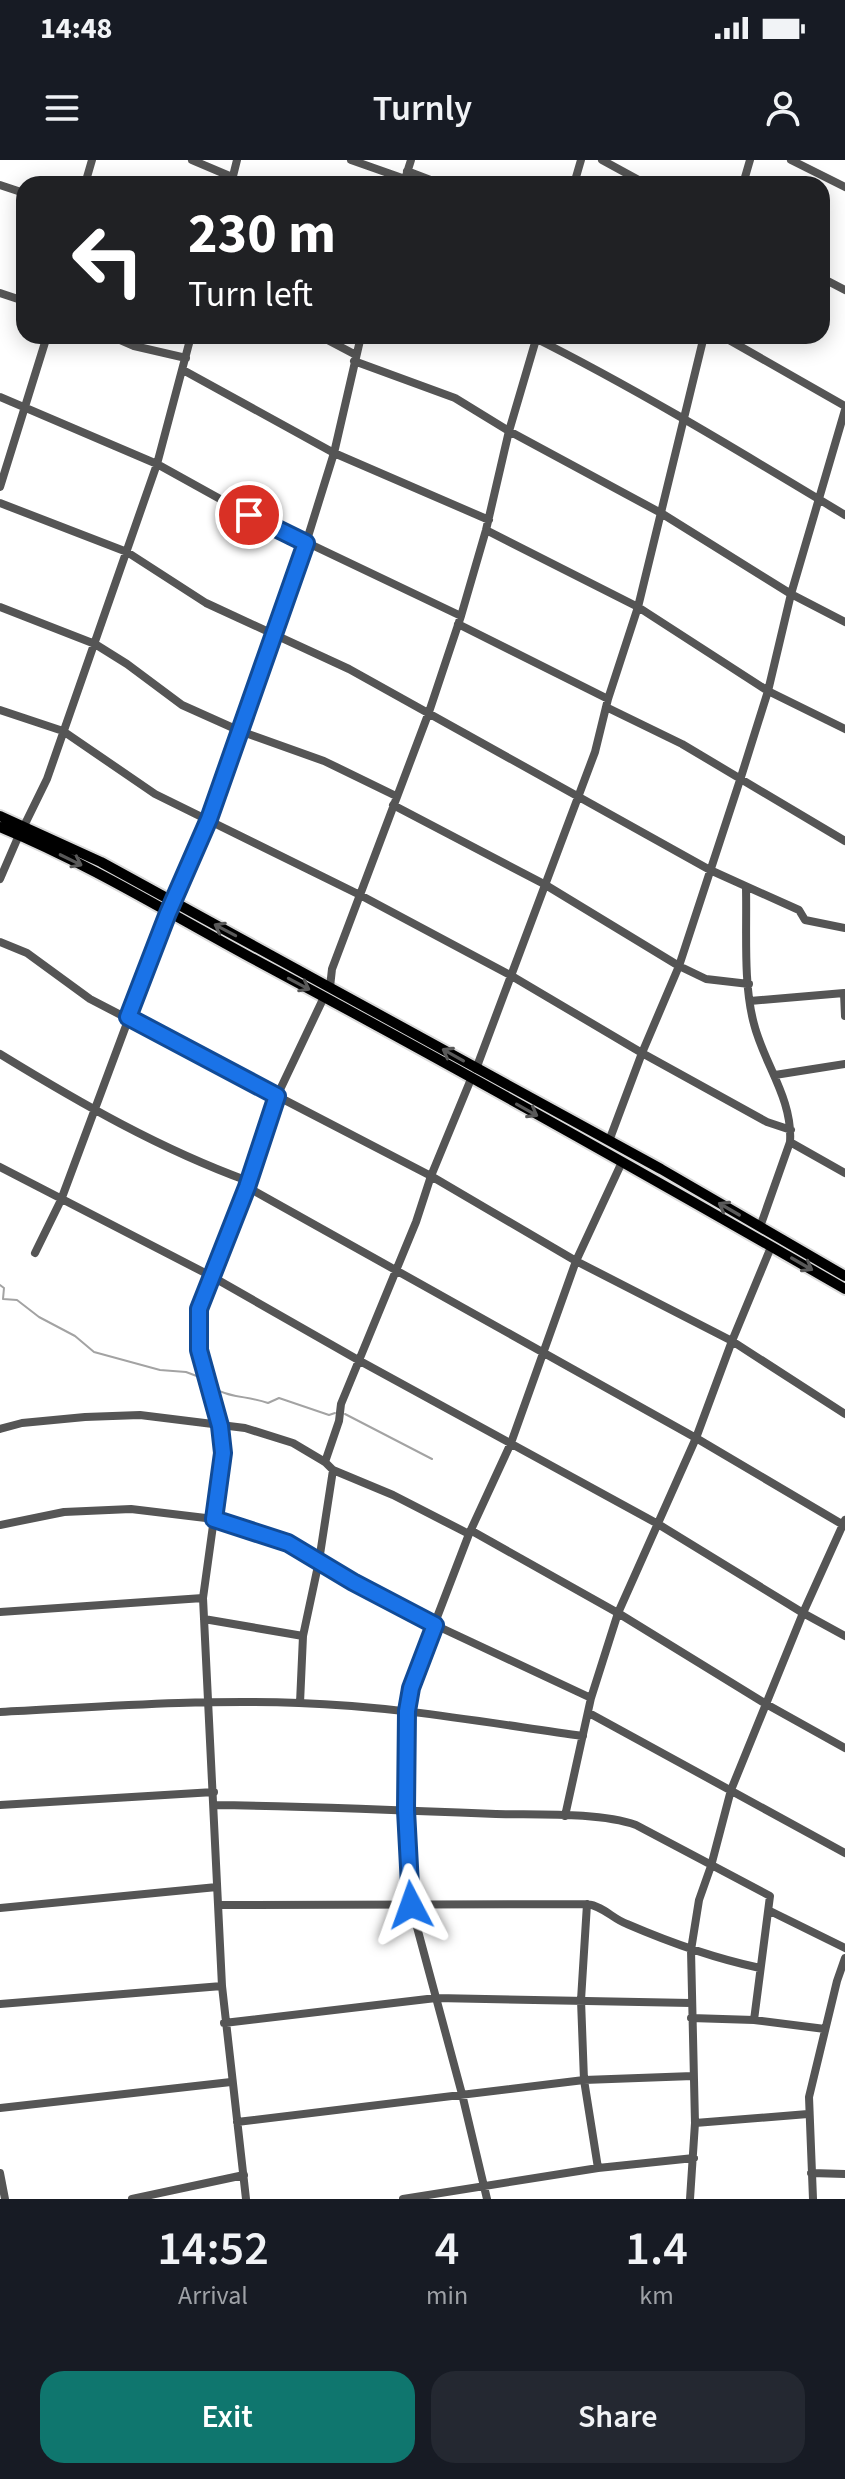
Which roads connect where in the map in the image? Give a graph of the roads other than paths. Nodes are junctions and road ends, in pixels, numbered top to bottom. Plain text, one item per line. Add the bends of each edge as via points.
1 (192, 160) edge
2 (351, 160) edge
3 (602, 160) edge
4 (791, 160) edge
5 (224, 176) edge
6 (400, 176) edge
7 (631, 176) edge
8 (823, 176) edge
9 (45, 344) edge
10 (129, 344) edge
11 (189, 344) edge
12 (333, 344) edge
13 (359, 344) edge
14 (533, 344) edge
15 (548, 344) edge
16 (702, 344) edge
17 (736, 344) edge
18 (186, 358) junction
19 (355, 358) junction
20 (183, 370) junction
21 (0, 397) edge
22 (26, 407) junction
23 (845, 408) edge
24 (684, 419) junction
25 (509, 431) junction
26 (334, 453) junction
27 (157, 464) junction
28 (0, 487) edge
29 (819, 497) junction
30 (0, 503) edge
31 (661, 513) junction
32 (845, 515) edge
33 (488, 525) junction
34 (306, 543) junction
35 (127, 552) junction
36 (791, 594) junction
37 (0, 607) edge
38 (638, 607) junction
39 (460, 620) junction
40 (845, 622) edge
41 (274, 636) junction
42 (95, 644) junction
43 (768, 691) junction
44 (607, 703) junction
45 (0, 710) edge
46 (429, 712) junction
47 (845, 729) edge
48 (63, 731) junction
49 (240, 731) junction
50 (741, 777) junction
51 (580, 797) junction
52 (395, 801) junction
53 (0, 816) edge
54 (209, 819) junction
55 (0, 827) edge
56 (22, 830) junction
57 (845, 841) edge
58 (710, 870) junction
59 (0, 879) edge
60 (544, 884) junction
61 (746, 888) junction
62 (360, 895) junction
63 (171, 908) junction
64 (845, 928) edge
65 (0, 942) edge
66 (679, 966) junction
67 (510, 975) junction
68 (749, 984) junction
69 (327, 992) junction
70 (750, 1001) junction
71 (845, 1015) edge
72 (128, 1017) junction
73 (642, 1053) junction
74 (0, 1054) edge
75 (845, 1064) edge
76 (473, 1074) junction
77 (775, 1075) junction
78 (277, 1096) junction
79 (94, 1111) junction
80 (791, 1130) junction
81 (609, 1141) junction
82 (790, 1142) junction
83 (622, 1162) junction
84 (0, 1167) edge
85 (845, 1173) edge
86 (431, 1176) junction
87 (247, 1184) junction
88 (61, 1200) junction
89 (760, 1227) junction
90 (771, 1247) junction
91 (35, 1253) dead end
92 (576, 1261) junction
93 (396, 1269) junction
94 (211, 1276) junction
95 (845, 1276) edge
96 (845, 1289) edge
97 (732, 1341) junction
98 (544, 1354) junction
99 (360, 1361) junction
100 (845, 1414) edge
101 (220, 1426) junction
102 (0, 1429) edge
103 (696, 1438) junction
104 (511, 1443) junction
105 (325, 1462) junction
106 (333, 1470) junction
107 (214, 1519) junction
108 (658, 1524) junction
109 (844, 1524) edge
110 (0, 1525) edge
111 (470, 1532) junction
112 (319, 1561) junction
113 (203, 1598) junction
114 (0, 1612) edge
115 (618, 1613) junction
116 (803, 1613) junction
117 (204, 1619) junction
118 (435, 1625) junction
119 (303, 1636) junction
120 (845, 1636) edge
121 (591, 1698) junction
122 (209, 1701) junction
123 (300, 1703) junction
124 (766, 1704) junction
125 (407, 1711) junction
126 (0, 1712) edge
127 (589, 1713) junction
128 (583, 1736) junction
129 (845, 1748) edge
130 (731, 1790) junction
131 (214, 1792) junction
132 (0, 1805) edge
133 (214, 1805) junction
134 (406, 1810) junction
135 (565, 1816) junction
136 (845, 1853) edge
137 (711, 1866) junction
138 (217, 1887) junction
139 (587, 1904) junction
140 (218, 1905) junction
141 (411, 1905) junction
142 (0, 1908) edge
143 (770, 1911) junction
144 (845, 1948) edge
145 (691, 1950) junction
146 (844, 1961) edge
147 (760, 1968) junction
148 (222, 1986) junction
149 (436, 1998) junction
150 (581, 2000) junction
151 (691, 2003) junction
152 (0, 2004) edge
153 (691, 2018) junction
154 (754, 2020) junction
155 (224, 2023) junction
156 (825, 2029) junction
157 (693, 2076) junction
158 (584, 2080) junction
159 (231, 2082) junction
160 (462, 2094) junction
161 (0, 2108) edge
162 (808, 2114) junction
163 (237, 2122) junction
164 (695, 2123) junction
165 (694, 2158) junction
166 (598, 2168) junction
167 (0, 2173) edge
168 (811, 2173) junction
169 (845, 2174) edge
170 (244, 2175) junction
171 (485, 2186) junction
172 (5, 2199) edge
173 (132, 2199) edge
174 (246, 2199) edge
175 (403, 2199) edge
176 (487, 2199) edge
177 (690, 2199) edge
178 (813, 2199) edge

1 - 5 street
2 - 6 street
3 - 7 street
4 - 8 street
9 - 22 street
10 - 18 street
11 - 18 street
12 - 19 street
13 - 19 street
14 - 25 street
15 - 24 street
16 - 24 street
17 - 23 street
18 - 20 street
19 - 25 street via 455,398
19 - 26 street
20 - 26 street
20 - 27 street
21 - 22 street
22 - 27 street
22 - 28 street
23 - 29 street
24 - 29 street
24 - 31 street
25 - 31 street
25 - 33 street
26 - 33 street
26 - 34 street
27 - 34 street
27 - 35 street
29 - 32 street
29 - 36 street
30 - 35 street
31 - 36 street
31 - 38 street
33 - 38 street
33 - 39 street
34 - 39 street
34 - 41 street
35 - 41 street via 206,603
35 - 42 street
36 - 40 street
36 - 43 street
37 - 42 street
38 - 43 street
38 - 44 street
39 - 44 street
39 - 46 street
41 - 46 street
41 - 49 street
42 - 48 street
42 - 49 street via 182,705
43 - 47 street
43 - 50 street
44 - 50 street
44 - 51 street
45 - 48 street
46 - 51 street
46 - 52 street
48 - 54 street via 155,794
48 - 56 street
49 - 52 street via 324,761
49 - 54 street
50 - 57 street
50 - 58 street
51 - 58 street
51 - 60 street
52 - 60 street
52 - 62 street
53 - 56 main road
54 - 62 street
54 - 63 street
55 - 56 main road
56 - 59 street
56 - 63 main road
58 - 61 street
58 - 66 street
60 - 66 street
60 - 67 street
61 - 64 street via 799,910 805,920
61 - 68 street
62 - 67 street
62 - 69 street
63 - 69 main road
63 - 72 street
65 - 72 street via 27,953 90,999
66 - 68 street via 706,979
66 - 73 street
67 - 73 street
67 - 76 street
68 - 70 street
69 - 76 main road
69 - 78 street
70 - 71 street via 844,993
70 - 77 street
72 - 78 street
72 - 79 street
73 - 80 street
73 - 81 street
74 - 79 street
75 - 77 street
76 - 81 main road
76 -> 83 main road
76 - 86 street
77 - 80 street
78 - 86 street
78 - 87 street
79 - 87 street
79 - 88 street
80 - 82 street
89 -> 81 main road
82 - 85 street
82 - 89 street
83 - 90 main road
83 - 92 street
84 - 88 street
86 - 92 street
86 - 93 street
87 - 93 street
87 - 94 street
88 - 91 street
88 - 94 street
89 - 95 main road
90 -> 96 main road
90 - 97 street
92 - 97 street
92 - 98 street
93 - 98 street
93 - 99 street
94 - 99 street
94 - 101 street via 199,1309 198,1341
97 - 100 street
97 - 103 street
98 - 103 street
98 - 104 street
99 - 104 street
99 - 105 street
101 - 102 street via 140,1415
101 - 105 street via 265,1433
101 - 107 street via 222,1465
103 - 108 street
103 - 109 street
104 - 108 street
104 - 111 street
105 - 106 street
106 - 111 street
106 - 112 street
107 - 110 street via 131,1509 64,1512
107 - 112 street via 288,1543
107 - 113 street
108 - 115 street
108 - 116 street
109 - 116 street
111 - 115 street
111 - 118 street
112 - 118 street
112 - 119 street
113 - 114 street
113 - 117 street
115 - 121 street
115 - 124 street
116 - 120 street
116 - 124 street
117 - 119 street
117 - 122 street
118 - 121 street
118 - 125 street
119 - 123 street
121 - 127 street
122 - 123 street
122 - 126 street
122 - 131 street
123 - 125 street
124 - 129 street
124 - 130 street
125 - 128 street
125 - 134 street
127 - 128 street
127 - 130 street
128 - 135 street
130 - 136 street
130 - 137 street
131 - 132 street
131 - 133 street
133 - 134 street
133 - 138 street
134 - 135 street
134 - 141 street
135 - 137 street via 625,1821
137 - 143 street via 765,1892
137 - 145 street
138 - 140 street
138 - 142 street
139 - 141 street
139 - 145 street
139 - 150 street
140 - 141 street
140 - 148 street
141 - 149 street
143 - 144 street
143 - 147 street
145 - 147 street
145 - 151 street
146 - 156 street
147 - 154 street
148 - 152 street
148 - 155 street
149 - 150 street
149 - 155 street
149 - 160 street
150 - 151 street
150 - 158 street
151 - 153 street
153 - 154 street
153 - 157 street
154 - 156 street
155 - 159 street
156 - 162 street
157 - 158 street
157 - 164 street
158 - 160 street
158 - 166 street
159 - 161 street
159 - 163 street
160 - 163 street
160 - 171 street
162 - 164 street
162 - 168 street
163 - 170 street
164 - 165 street
165 - 166 street
165 - 177 street
166 - 171 street
167 - 172 street
168 - 169 street
168 - 178 street
170 - 173 street
170 - 174 street
171 - 175 street
171 - 176 street

